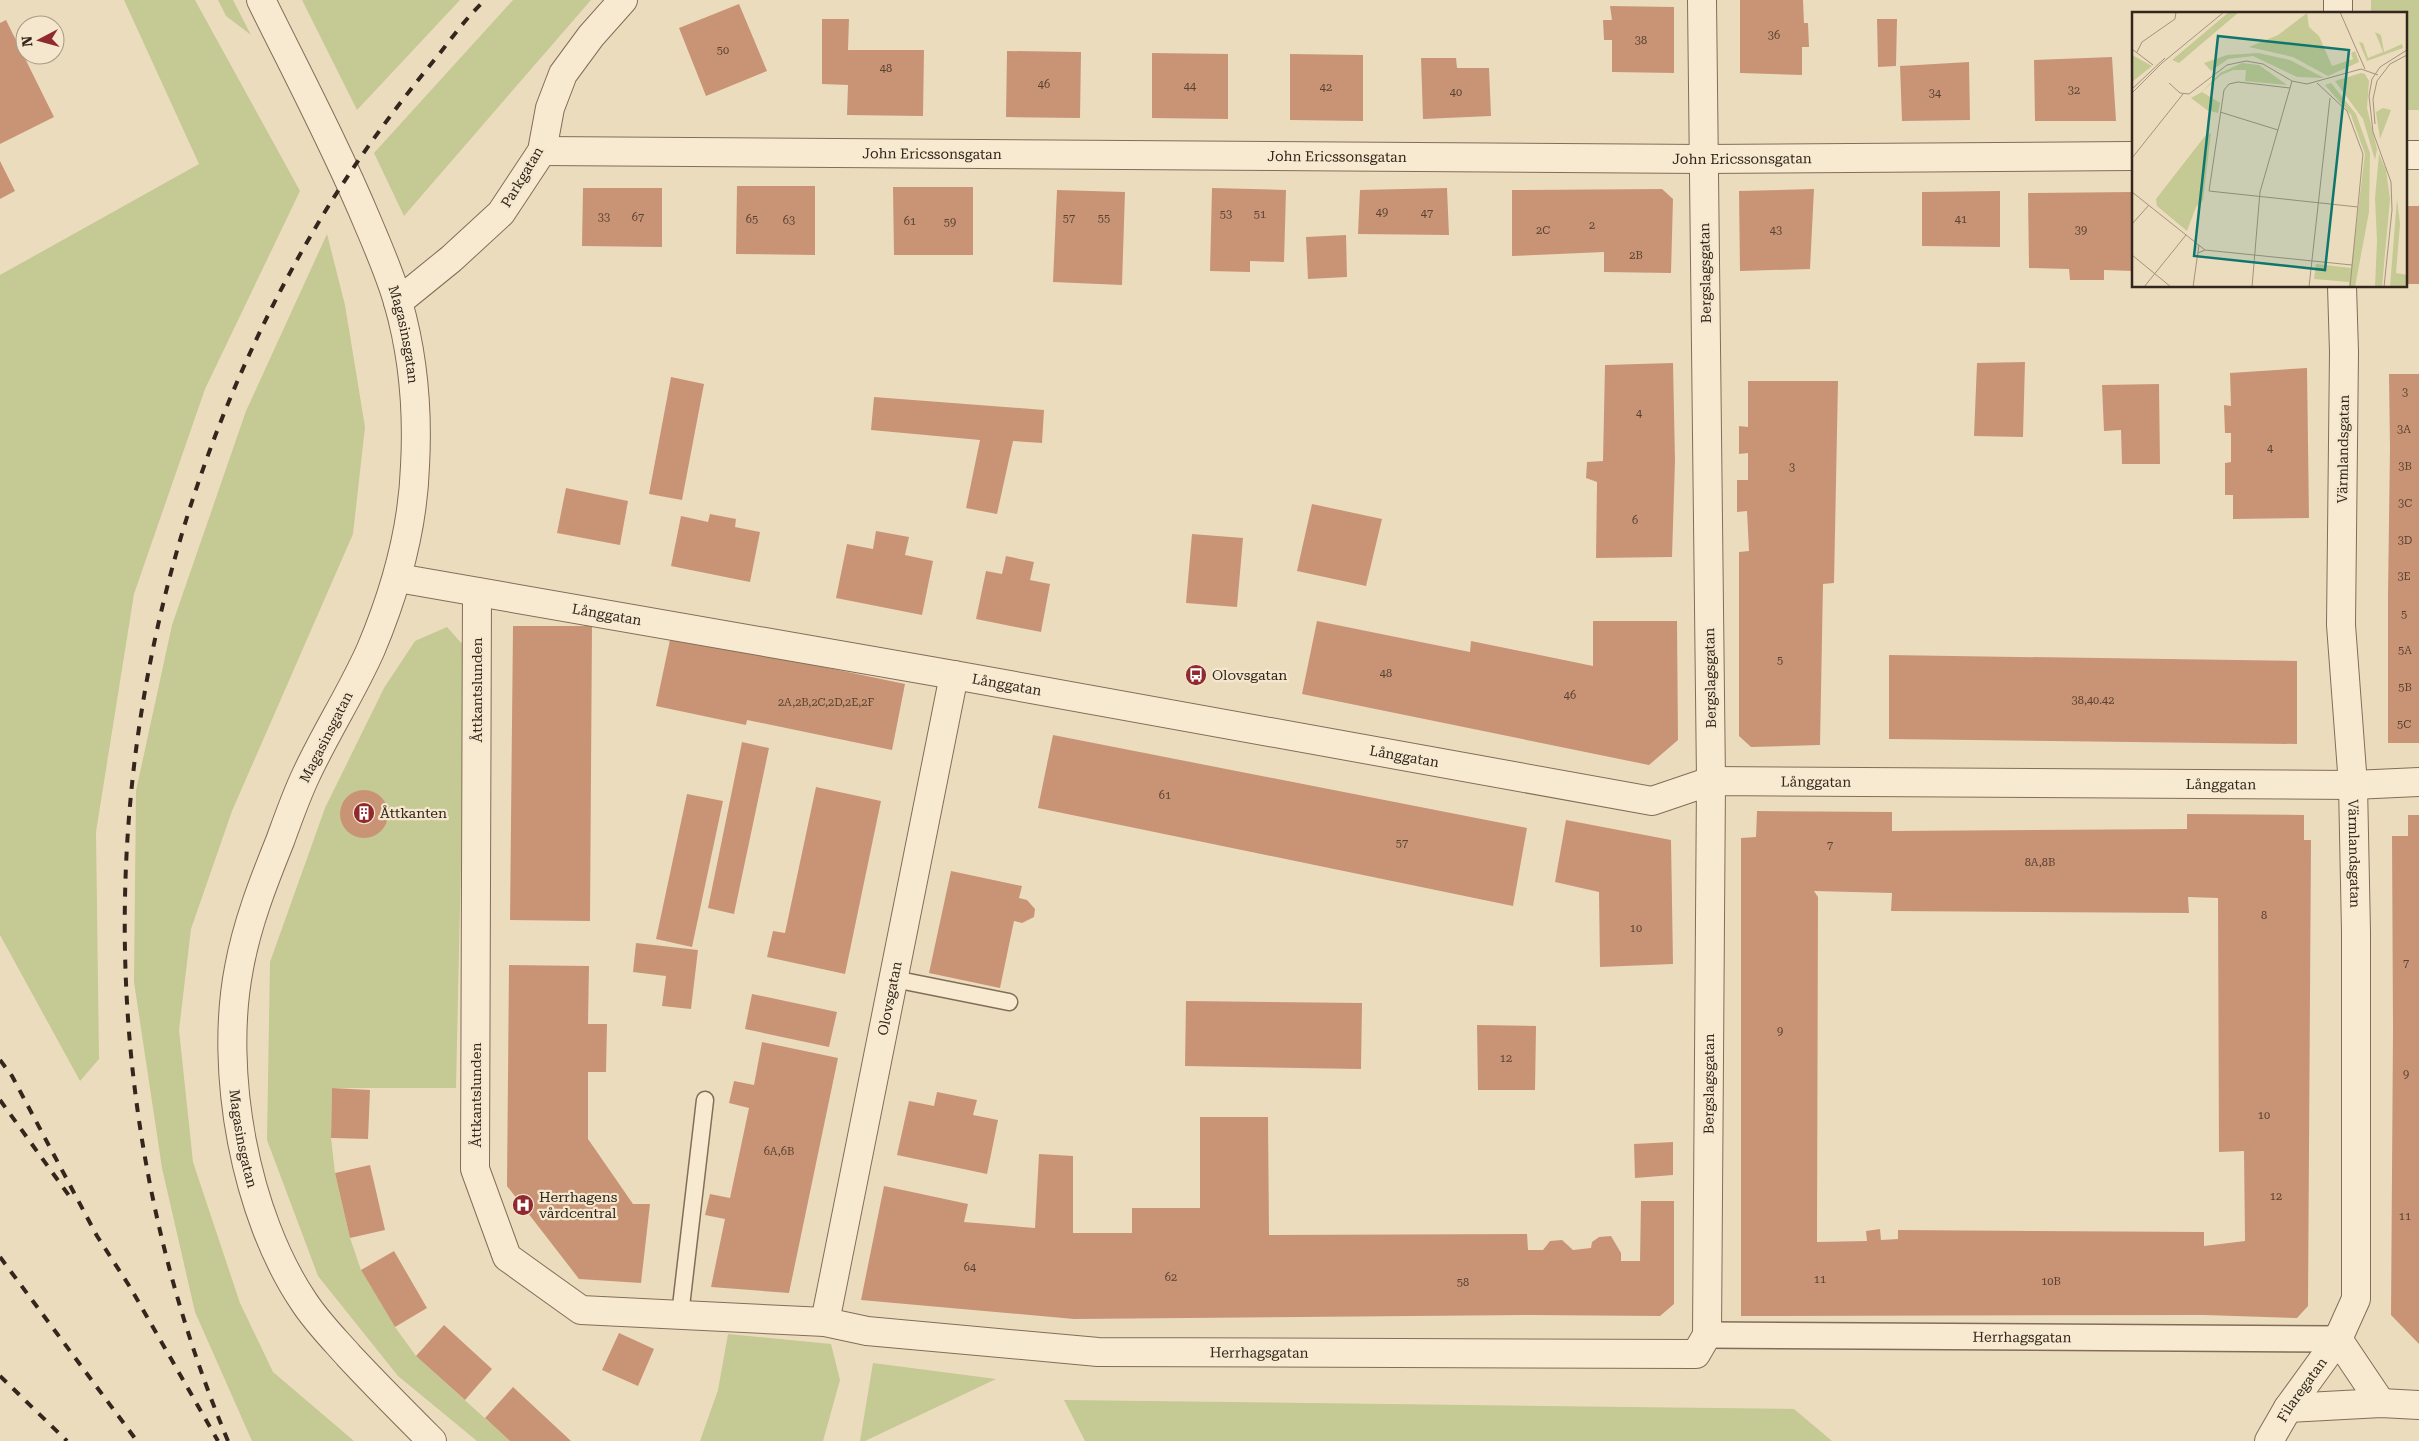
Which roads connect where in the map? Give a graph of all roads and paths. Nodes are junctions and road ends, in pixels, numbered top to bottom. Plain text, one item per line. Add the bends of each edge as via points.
1 (261, 0) edge
2 (623, 0) edge
3 (1702, 0) edge
4 (542, 151) junction
5 (2406, 155) edge
6 (2419, 155) edge
7 (2132, 156) edge
8 (1703, 159) junction
9 (2342, 288) edge
10 (398, 302) junction
11 (398, 578) junction
12 (478, 592) junction
13 (954, 675) junction
14 (1711, 781) junction
15 (2419, 782) edge
16 (2354, 785) junction
17 (894, 979) junction
18 (1009, 1002) dead end
19 (705, 1100) dead end
20 (680, 1315) junction
21 (825, 1322) junction
22 (2338, 1339) junction
23 (1702, 1344) junction
24 (2381, 1404) junction
25 (2419, 1405) edge
26 (2288, 1408) junction
27 (432, 1441) edge
28 (2269, 1441) edge

1 - 10 street, Magasinsgatan via 347,175
2 - 4 street, Parkgatan via 563,74 550,108
3 - 8 street, Bergslagsgatan
4 - 8 street, John Ericssonsgatan
4 - 10 street, Parkgatan via 501,212
5 - 6 street
7 - 8 street, John Ericssonsgatan
8 - 14 street, Bergslagsgatan
9 - 16 street, Värmlandsgatan via 2341,625
10 - 11 street, Magasinsgatan via 416,414 415,470
11 - 12 street, Långgatan
11 - 27 street, Magasinsgatan via 370,650 304,778 250,919 238,973 233,1032 236,1105 245,1158 262,1219 289,1279 325,1330
12 - 13 street, Långgatan
12 - 20 street, Åttkantslunden via 475,1169 507,1258 581,1310
13 - 14 street, Långgatan via 1652,801
13 - 17 street, Olovsgatan
14 - 16 street, Långgatan
14 - 23 street, Bergslagsgatan
15 - 16 street, Långgatan
16 - 22 street, Värmlandsgatan via 2356,1300
17 - 18 lane
17 - 21 street, Olovsgatan
19 - 20 lane
20 - 21 street, Åttkantslunden
21 - 23 street, Herrhagsgatan via 867,1331 1098,1352
22 - 23 street, Herrhagsgatan
22 - 24 street
22 - 26 street, Filaregatan
24 - 25 street
24 - 26 street
26 - 28 street, Filaregatan

